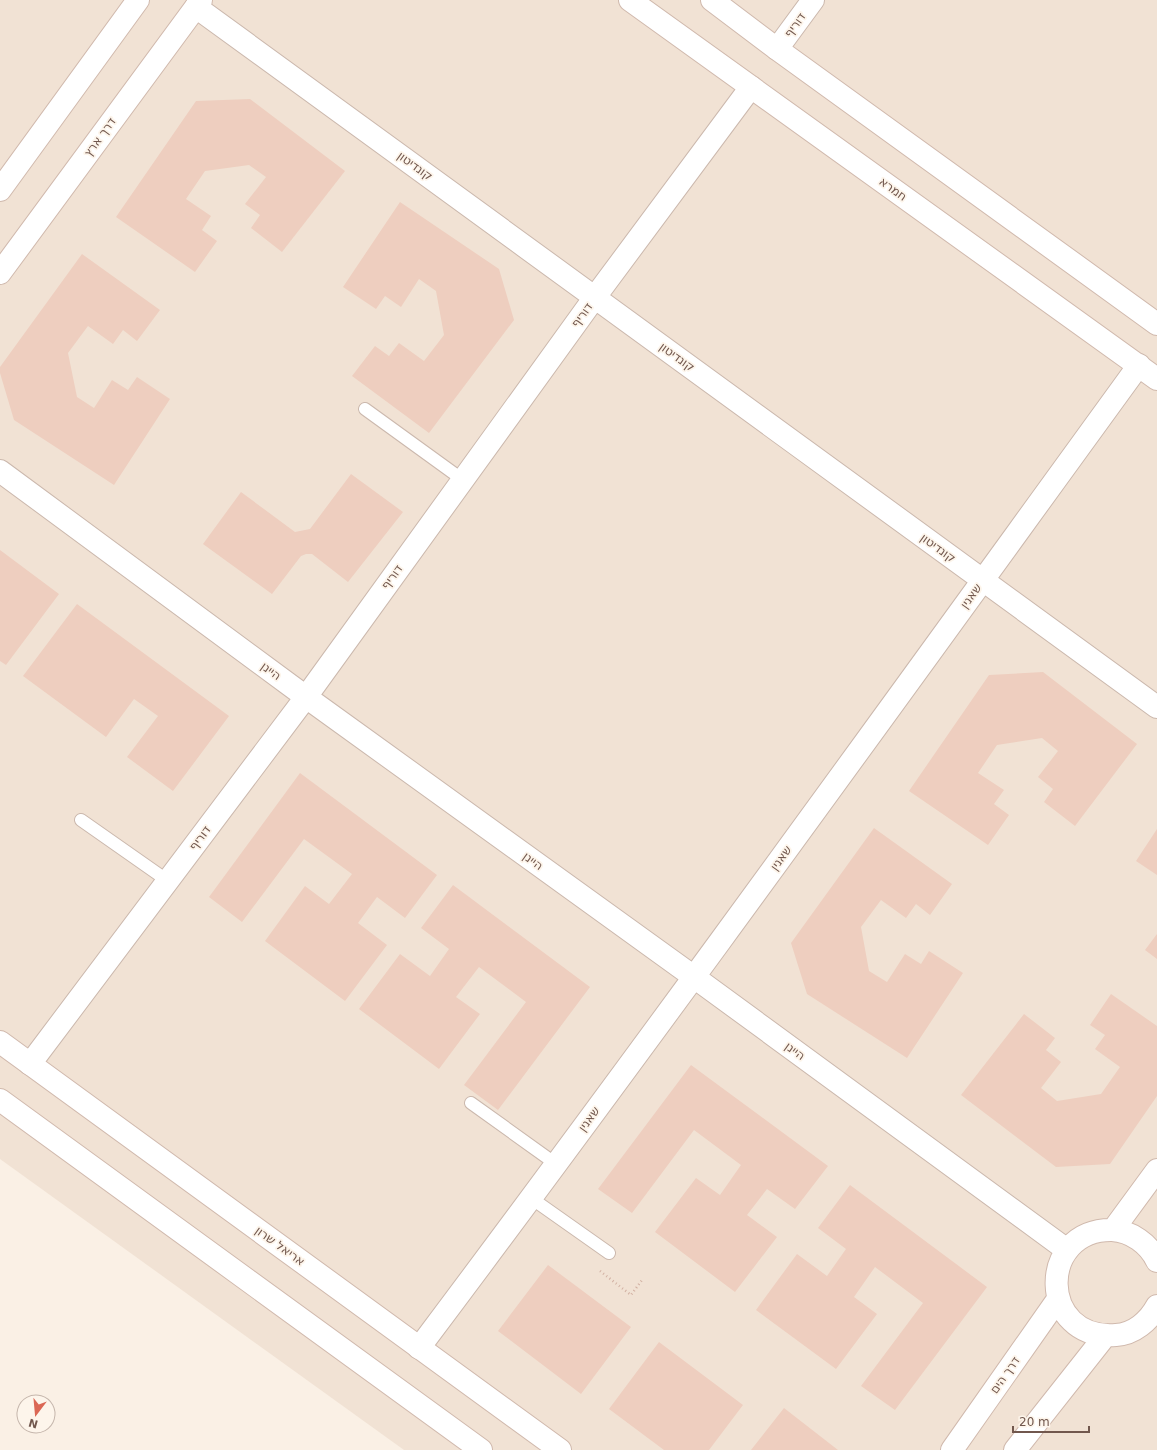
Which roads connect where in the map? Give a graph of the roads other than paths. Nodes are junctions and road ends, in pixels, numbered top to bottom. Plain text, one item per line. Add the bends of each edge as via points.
1 (138, 0) edge
2 (630, 0) edge
3 (712, 0) edge
4 (813, 0) edge
5 (198, 3) edge
6 (777, 49) junction
7 (751, 88) junction
8 (0, 190) edge
9 (0, 273) edge
10 (595, 297) junction
11 (1157, 324) edge
12 (1139, 365) junction
13 (1157, 379) edge
14 (365, 409) dead end
15 (0, 471) edge
16 (463, 480) junction
17 (982, 580) junction
18 (306, 697) junction
19 (1157, 707) edge
20 (80, 820) dead end
21 (168, 881) junction
22 (694, 977) junction
23 (0, 1042) edge
24 (30, 1064) junction
25 (0, 1100) edge
26 (471, 1104) dead end
27 (556, 1164) junction
28 (1157, 1170) edge
29 (531, 1198) junction
30 (1113, 1230) junction
31 (1067, 1250) junction
32 (608, 1253) dead end
33 (1157, 1261) edge
34 (1058, 1299) junction
35 (1157, 1307) edge
36 (1105, 1336) junction
37 (419, 1348) junction
38 (481, 1450) edge
39 (560, 1450) edge
40 (952, 1450) edge
41 (1015, 1450) edge

1 - 8 street
2 - 7 street, חמרא
3 - 6 street
4 - 6 street, דוריף
5 - 9 street, דרך ארץ
5 - 10 street, קונדיטון
6 - 11 street
7 - 10 street, דוריף
7 - 12 street, חמרא
10 - 16 street, דוריף
10 - 17 street, קונדיטון
12 - 13 street, חמרא
12 - 17 street, שאנין
14 - 16 lane
15 - 18 street, היינן
16 - 18 street, דוריף
17 - 19 street, קונדיטון
17 - 22 street, שאנין
18 - 21 street, דוריף
18 - 22 street, היינן
20 - 21 lane
21 - 24 street, דוריף
22 - 27 street, שאנין
22 - 31 street, היינן
23 - 24 street, אריאל שרון
24 - 37 street, אריאל שרון
25 - 38 street
26 - 27 lane
27 - 29 street, שאנין
28 - 30 street
29 - 32 lane
29 - 37 street, שאנין
30 - 31 street via 1087,1234
30 - 33 street via 1142,1241 1153,1252
31 - 34 street via 1058,1266
34 - 36 street via 1065,1313 1076,1325
34 - 40 street, דרך הים
35 - 36 street via 1147,1320 1135,1329 1120,1335
36 - 41 street
37 - 39 street, אריאל שרון

